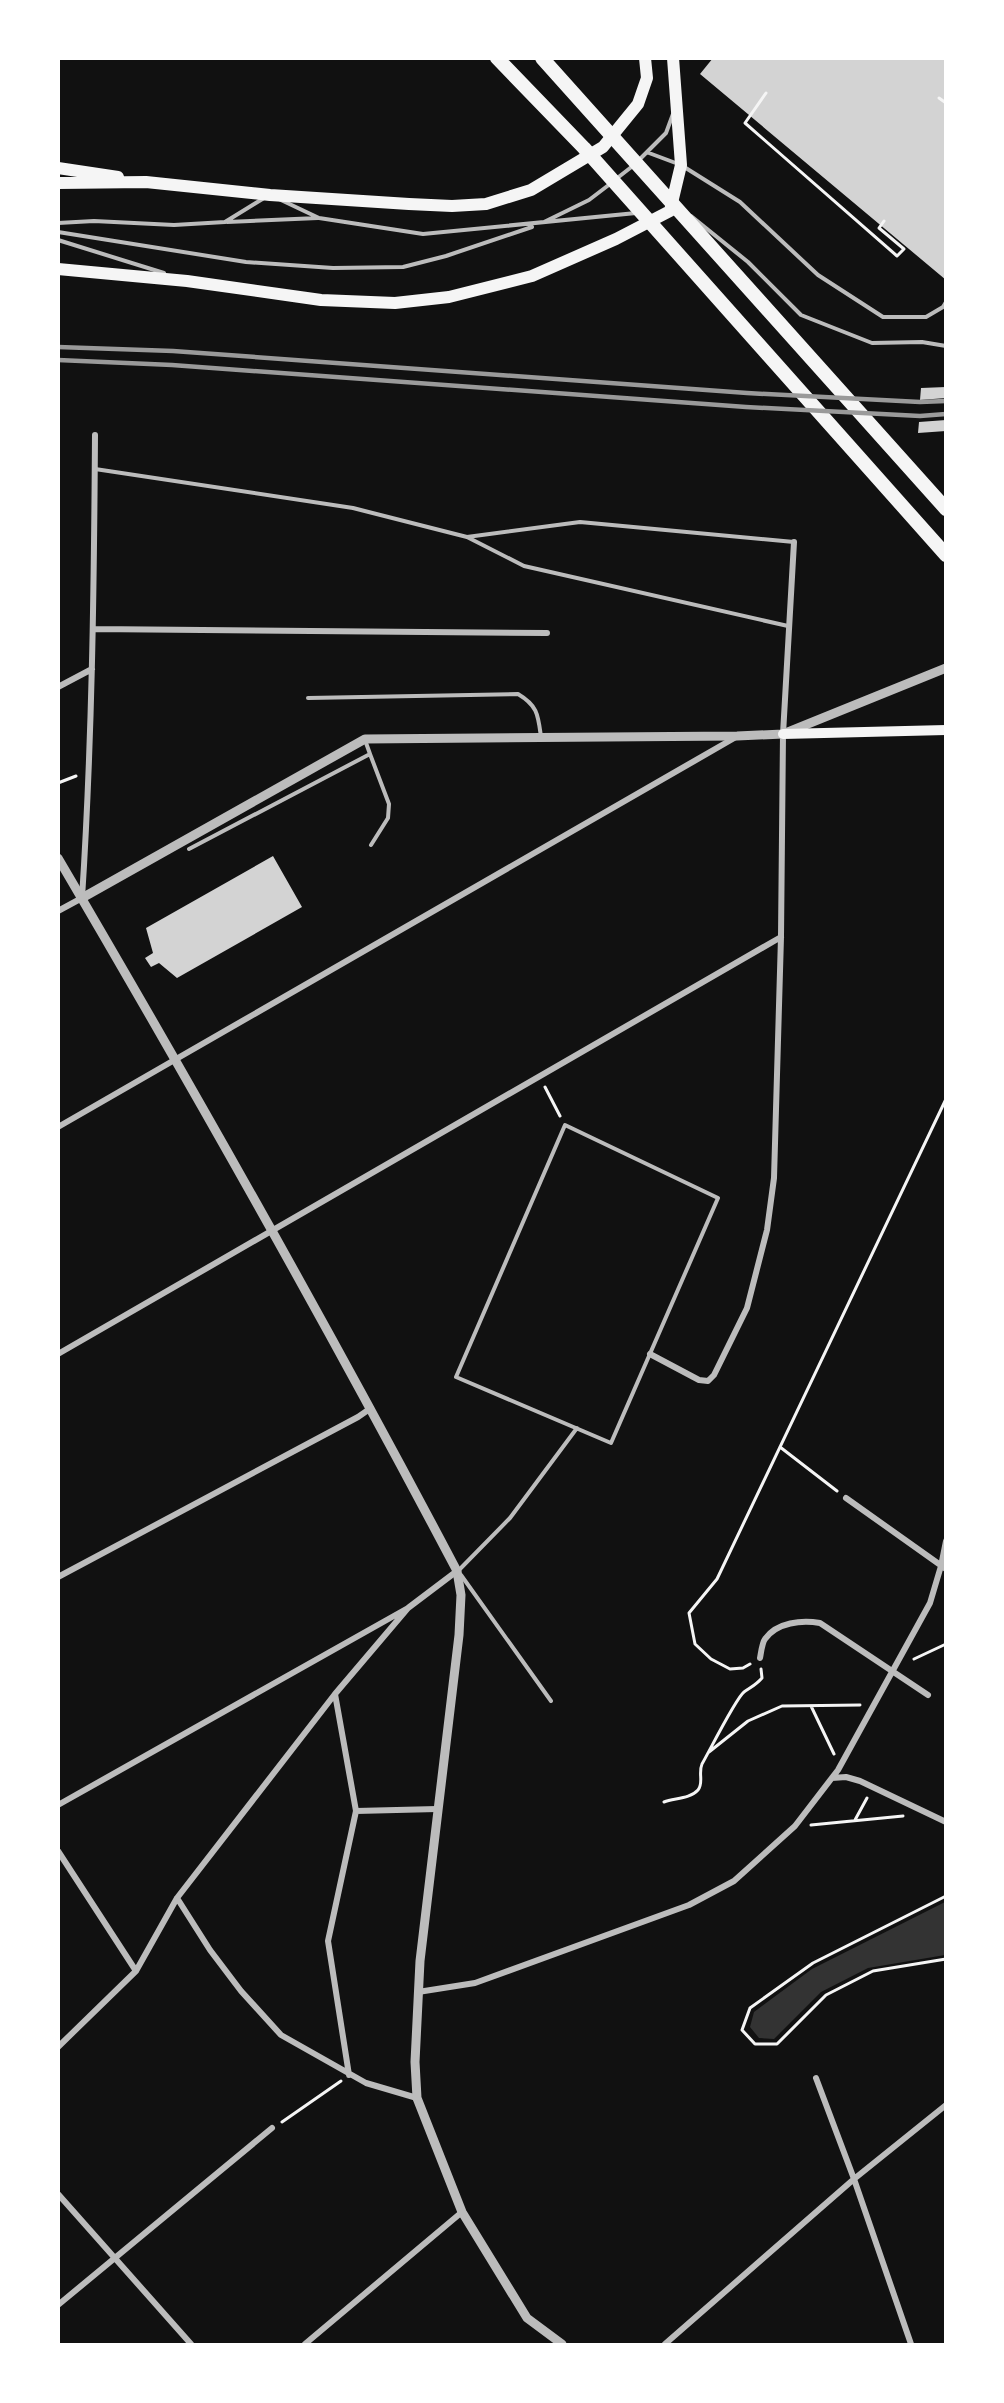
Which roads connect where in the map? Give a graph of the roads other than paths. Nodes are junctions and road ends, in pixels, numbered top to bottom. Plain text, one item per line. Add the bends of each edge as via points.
1 (489, 58) edge
2 (497, 58) edge
3 (542, 58) edge
4 (645, 58) edge
5 (673, 58) edge
6 (514, 76) junction
7 (677, 102) junction
8 (649, 153) junction
9 (681, 165) junction
10 (58, 168) edge
11 (146, 182) junction
12 (58, 183) edge
13 (270, 195) junction
14 (664, 212) junction
15 (649, 213) dead end
16 (319, 218) junction
17 (225, 222) junction
18 (58, 223) edge
19 (540, 224) junction
20 (58, 232) edge
21 (58, 240) edge
22 (58, 269) edge
23 (187, 281) junction
24 (945, 302) edge
25 (945, 346) edge
26 (95, 435) dead end
27 (95, 469) junction
28 (945, 508) edge
29 (467, 537) junction
30 (794, 543) joint
31 (945, 555) edge
32 (788, 626) junction
33 (94, 629) junction
34 (548, 633) dead end
35 (945, 668) edge
36 (92, 669) junction
37 (58, 687) edge
38 (308, 698) dead end
39 (945, 730) edge
40 (783, 734) junction
41 (736, 736) junction
42 (541, 738) junction
43 (364, 739) junction
44 (370, 754) junction
45 (371, 845) dead end
46 (189, 849) dead end
47 (58, 858) edge
48 (82, 898) junction
49 (58, 911) edge
50 (781, 937) junction
51 (175, 1062) junction
52 (58, 1128) edge
53 (272, 1231) junction
54 (58, 1354) edge
55 (650, 1354) junction
56 (371, 1408) junction
57 (577, 1428) junction
58 (846, 1498) road end
59 (945, 1541) edge
60 (943, 1568) edge
61 (458, 1571) junction
62 (58, 1577) edge
63 (408, 1608) junction
64 (760, 1658) road end
65 (891, 1672) junction
66 (335, 1694) junction
67 (928, 1695) dead end
68 (552, 1701) dead end
69 (832, 1778) junction
70 (58, 1805) edge
71 (437, 1809) junction
72 (356, 1810) junction
73 (945, 1822) edge
74 (58, 1851) edge
75 (177, 1898) junction
76 (136, 1971) junction
77 (418, 1992) junction
78 (58, 2047) edge
79 (350, 2075) junction
80 (816, 2079) dead end
81 (417, 2098) junction
82 (945, 2105) edge
83 (272, 2128) road end
84 (854, 2179) junction
85 (58, 2194) edge
86 (462, 2212) junction
87 (114, 2259) junction
88 (58, 2305) edge
89 (191, 2344) edge
90 (304, 2344) edge
91 (562, 2344) edge
92 (665, 2344) edge
93 (911, 2344) edge

1 - 6 main road
2 - 6 highway
3 - 28 highway
4 - 13 highway via 646,78 638,104 603,147 531,190 507,199 452,206
5 - 7 highway
6 - 31 highway via 592,156
7 - 8 lane via 666,134
7 - 9 highway
8 - 9 lane
8 - 19 lane via 589,200
9 - 14 highway
9 - 24 lane via 740,202 818,275 883,317 926,317
10 - 11 highway
11 - 12 highway
11 - 13 highway
13 - 16 lane
13 - 17 lane
14 - 23 highway via 616,240 532,276 449,297 395,303 321,300
14 - 25 lane via 680,211 693,217 748,262 801,315 872,343 922,342
15 - 19 lane
16 - 17 lane
16 - 19 lane via 423,234
17 - 18 lane
19 - 20 lane via 403,267 333,268 246,261
21 - 23 lane
22 - 23 highway
26 - 27 street
27 - 29 lane via 353,508
27 - 33 street
29 - 30 lane via 580,522
29 - 32 lane via 524,566
30 - 32 street
32 - 40 street
33 - 34 street
33 - 36 street
35 - 40 street
36 - 37 street
36 - 48 street
38 - 42 lane via 518,694 531,702
39 - 40 main road
40 - 41 street
40 - 50 street
41 - 42 street
41 - 51 street
42 - 43 street
43 - 44 lane
43 - 48 street
44 - 45 lane via 389,804 388,818
44 - 46 lane
47 - 48 street
48 - 49 street
48 - 51 street
50 - 53 street
50 - 55 street via 774,1178 767,1230 747,1308 708,1381
51 - 52 street
51 - 53 street
53 - 54 street
53 - 56 street
55 - 57 lane via 613,1441 608,1443
55 - 57 lane via 718,1198 565,1125 456,1377
56 - 61 street
56 - 62 street
57 - 61 lane via 510,1518
58 - 60 street
59 - 60 street
60 - 65 street via 930,1603
61 - 63 street
61 - 68 lane
61 - 71 street via 459,1635
63 - 66 street
63 - 70 street
64 - 65 street via 765,1639 783,1625 806,1620 820,1623
65 - 67 street
65 - 69 street
66 - 72 street
66 - 75 street
69 - 73 street via 874,1787
69 - 77 street via 795,1826 734,1881 689,1905 475,1983
71 - 72 street
71 - 77 street
72 - 79 street via 328,1941
74 - 76 street
75 - 76 street
75 - 79 street via 241,1991 281,2035
76 - 78 street
77 - 81 street
79 - 81 street
80 - 84 street
81 - 86 street
82 - 84 street
83 - 87 street
84 - 92 street
84 - 93 street
85 - 87 street
86 - 90 street
86 - 91 street via 527,2318
87 - 88 street
87 - 89 street

